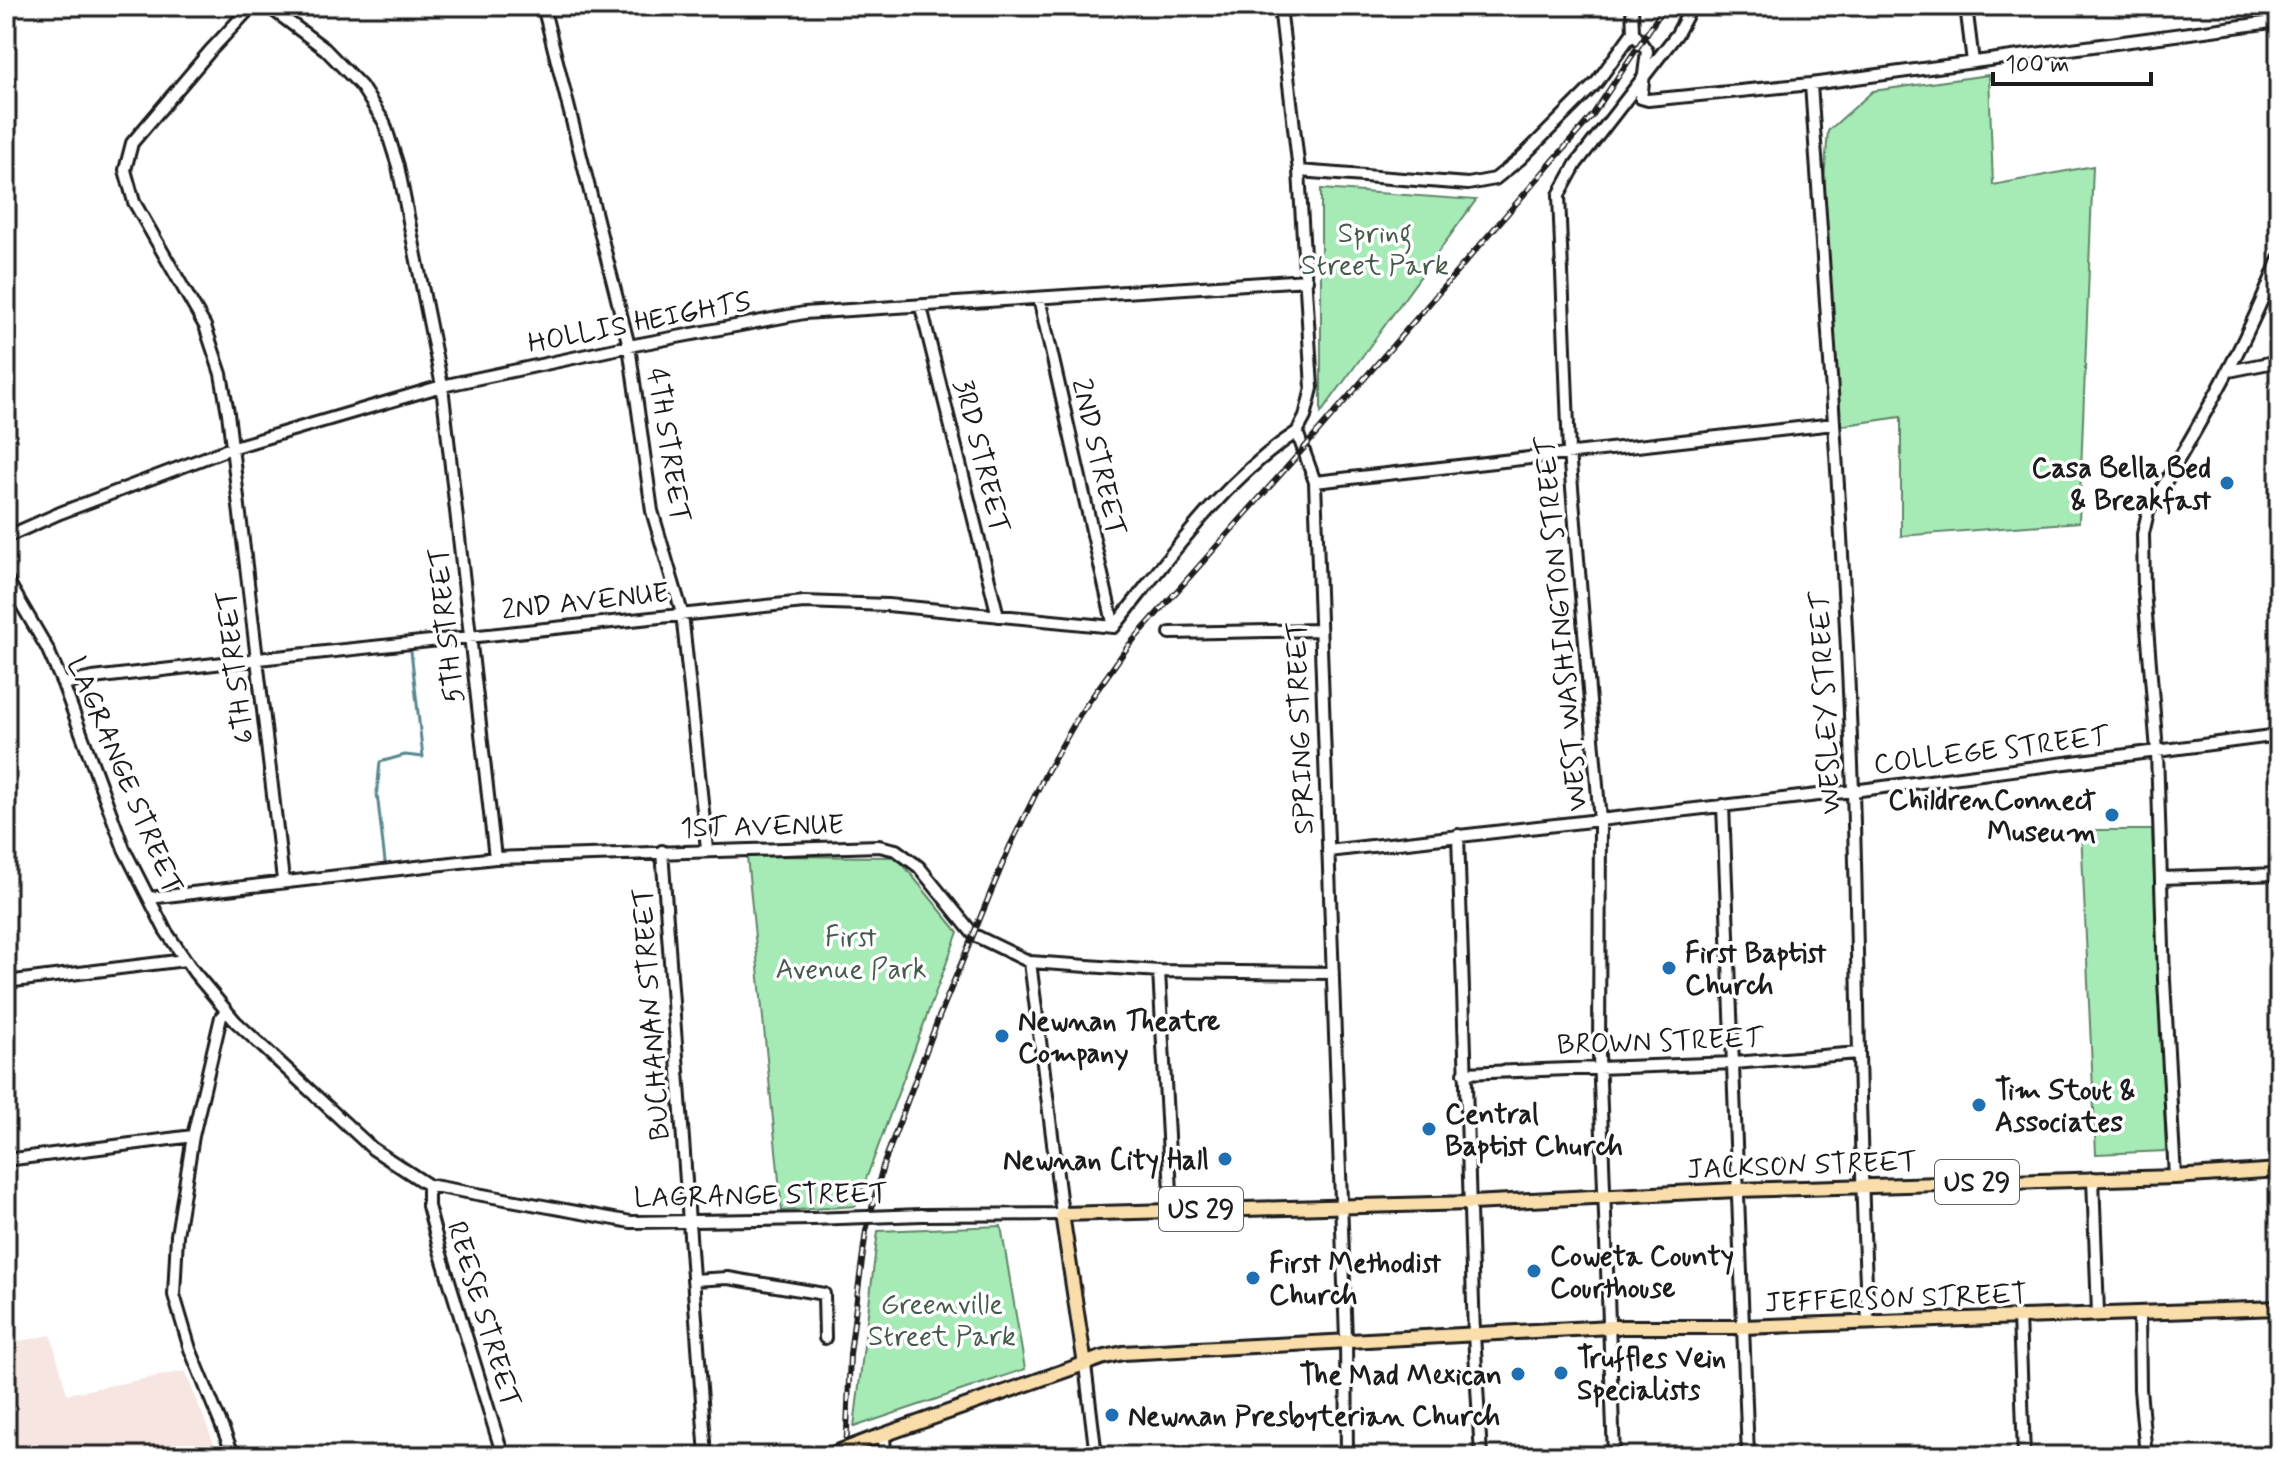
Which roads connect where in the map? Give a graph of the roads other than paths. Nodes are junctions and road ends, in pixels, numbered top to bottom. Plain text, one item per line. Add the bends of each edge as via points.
1 (252, 6) edge
2 (268, 6) edge
3 (543, 6) edge
4 (1280, 6) edge
5 (1632, 6) edge
6 (1692, 6) edge
7 (1966, 6) edge
8 (2279, 21) edge
9 (1633, 32) junction
10 (1973, 62) junction
11 (1644, 76) junction
12 (1811, 84) junction
13 (1299, 171) junction
14 (2279, 258) edge
15 (1307, 280) junction
16 (1039, 298) junction
17 (921, 307) junction
18 (629, 346) junction
19 (2279, 361) edge
20 (2229, 371) junction
21 (442, 386) junction
22 (1834, 424) junction
23 (1297, 432) junction
24 (231, 448) junction
25 (1569, 452) junction
26 (1315, 482) junction
27 (6, 537) edge
28 (6, 578) edge
29 (682, 613) junction
30 (998, 616) junction
31 (1114, 627) junction
32 (1319, 630) junction
33 (1170, 633) dead end
34 (470, 637) junction
35 (258, 659) junction
36 (63, 684) junction
37 (2279, 735) edge
38 (2157, 751) junction
39 (1853, 791) junction
40 (1723, 805) junction
41 (1600, 821) junction
42 (1458, 835) junction
43 (707, 849) junction
44 (662, 851) junction
45 (1328, 851) junction
46 (495, 858) junction
47 (2279, 874) edge
48 (2161, 878) junction
49 (283, 880) junction
50 (149, 898) junction
51 (185, 960) junction
52 (1030, 962) junction
53 (1159, 971) junction
54 (1333, 973) junction
55 (6, 982) edge
56 (227, 1011) junction
57 (1858, 1053) junction
58 (1734, 1063) junction
59 (1600, 1066) junction
60 (1464, 1073) junction
61 (193, 1136) junction
62 (6, 1160) edge
63 (2279, 1170) edge
64 (2175, 1177) junction
65 (2093, 1178) junction
66 (428, 1185) junction
67 (1861, 1186) junction
68 (1737, 1190) junction
69 (1606, 1196) junction
70 (1471, 1203) junction
71 (1339, 1205) junction
72 (1172, 1210) junction
73 (1062, 1214) junction
74 (688, 1222) junction
75 (693, 1280) junction
76 (2279, 1308) edge
77 (2139, 1312) junction
78 (2098, 1313) junction
79 (2019, 1316) junction
80 (1868, 1321) junction
81 (1611, 1327) junction
82 (1743, 1327) junction
83 (1474, 1334) junction
84 (825, 1338) dead end
85 (1346, 1339) junction
86 (1082, 1345) junction
87 (1123, 1353) junction
88 (1085, 1365) junction
89 (884, 1435) junction
90 (234, 1456) edge
91 (503, 1456) edge
92 (706, 1456) edge
93 (827, 1456) edge
94 (885, 1456) edge
95 (1096, 1456) edge
96 (1347, 1456) edge
97 (1481, 1456) edge
98 (1614, 1456) edge
99 (1748, 1456) edge
100 (2024, 1456) edge
101 (2146, 1456) edge

1 - 24 street, 6TH STREET via 132,143 125,170 134,202 205,326 221,374
2 - 21 street, 5TH STREET via 325,49 361,86 384,122 398,166
3 - 18 street, 4TH STREET
4 - 13 street
5 - 9 street
6 - 11 street, WEST WASHINGTON STREET
7 - 10 street
8 - 10 street
9 - 11 street via 1647,51
9 - 13 street via 1597,82 1495,179 1468,184
10 - 12 street
11 - 12 street via 1641,98 1648,100
11 - 25 street, WEST WASHINGTON STREET via 1576,164 1559,195
12 - 22 street, WESLEY STREET
13 - 15 street
14 - 20 street
15 - 16 street, HOLLIS HEIGHTS
15 - 23 street via 1312,388
16 - 17 street, HOLLIS HEIGHTS
16 - 31 street, 2ND STREET
17 - 18 street, HOLLIS HEIGHTS via 804,313
17 - 30 street, 3RD STREET
18 - 21 street, HOLLIS HEIGHTS
18 - 29 street, 4TH STREET via 652,511
19 - 20 street
20 - 38 street via 2148,512 2143,534
21 - 24 street, HOLLIS HEIGHTS
21 - 34 street, 5TH STREET
22 - 25 street
22 - 39 street, WESLEY STREET
23 - 26 street, SPRING STREET
23 - 31 street via 1266,452 1206,514
24 - 27 street, HOLLIS HEIGHTS
24 - 35 street, 6TH STREET
25 - 26 street
25 - 41 street, WEST WASHINGTON STREET
26 - 32 street, SPRING STREET
28 - 36 street, LAGRANGE STREET
29 - 30 street, 2ND AVENUE via 804,602
29 - 34 street, 2ND AVENUE
29 - 43 street, 4TH STREET
30 - 31 street, 2ND AVENUE
32 - 33 street
32 - 45 street, SPRING STREET
34 - 35 street, 2ND AVENUE
34 - 46 street, 5TH STREET
35 - 36 street, 2ND AVENUE
35 - 49 street, 6TH STREET
36 - 50 street, LAGRANGE STREET via 124,849
37 - 38 street, COLLEGE STREET
38 - 39 street, COLLEGE STREET
38 - 48 street
39 - 40 street, COLLEGE STREET
39 - 57 street, WESLEY STREET
40 - 41 street, COLLEGE STREET
40 - 58 street
41 - 42 street, COLLEGE STREET
41 - 59 street, WEST WASHINGTON STREET
42 - 45 street, COLLEGE STREET
42 - 60 street
43 - 44 street, 1ST AVENUE
43 - 52 street, 1ST AVENUE via 896,850 919,867 974,935
44 - 46 street, 1ST AVENUE
44 - 74 street, BUCHANAN STREET
45 - 54 street, SPRING STREET
46 - 49 street, 1ST AVENUE
47 - 48 street
48 - 64 street
49 - 50 street, 1ST AVENUE
50 - 51 street, LAGRANGE STREET
51 - 55 street
51 - 56 street, LAGRANGE STREET
52 - 53 street, 1ST AVENUE
52 - 73 street
53 - 54 street, 1ST AVENUE
53 - 72 street
54 - 71 street, SPRING STREET
56 - 61 street via 221,1017
56 - 66 street, LAGRANGE STREET via 373,1149
57 - 58 street, BROWN STREET
57 - 67 street, WESLEY STREET
58 - 59 street, BROWN STREET
58 - 68 street
59 - 60 street, BROWN STREET
59 - 69 street, WEST WASHINGTON STREET
60 - 70 street
61 - 62 street
61 - 90 street via 177,1235 174,1295
63 - 64 main road, JACKSON STREET / US 29
64 - 65 main road, JACKSON STREET / US 29
65 - 67 main road, JACKSON STREET / US 29
65 - 78 street
66 - 74 street, LAGRANGE STREET via 631,1222
66 - 91 street, REESE STREET via 440,1251
67 - 68 main road, JACKSON STREET / US 29
67 - 80 street, WESLEY STREET
68 - 69 main road, JACKSON STREET / US 29
68 - 82 street
69 - 70 main road, JACKSON STREET / US 29
69 - 81 street, WEST WASHINGTON STREET
70 - 71 main road, LAGRANGE STREET / US 29
70 - 83 street
71 - 72 main road, LAGRANGE STREET / US 29
71 - 85 street, SPRING STREET
72 - 73 main road, LAGRANGE STREET / US 29
73 - 74 street, LAGRANGE STREET, bridge
73 - 86 main road
74 - 75 street, BUCHANAN STREET
75 - 84 street via 728,1278 824,1294
75 - 92 street, BUCHANAN STREET
76 - 77 main road, JEFFERSON STREET
77 - 78 main road, JEFFERSON STREET
77 - 101 street
78 - 79 main road, JEFFERSON STREET
79 - 80 main road, JEFFERSON STREET
79 - 100 street
80 - 82 main road, JEFFERSON STREET
81 - 82 main road, JEFFERSON STREET
81 - 83 main road, JEFFERSON STREET
81 - 98 street, WEST WASHINGTON STREET
82 - 99 street
83 - 85 main road, JEFFERSON STREET
83 - 97 street
85 - 87 main road, JEFFERSON STREET
85 - 96 street, SPRING STREET
86 - 87 main road
86 - 88 main road
87 - 88 main road, JEFFERSON STREET
88 - 89 main road, JEFFERSON STREET
88 - 95 street
89 - 93 main road, JEFFERSON STREET, bridge
89 - 94 street

